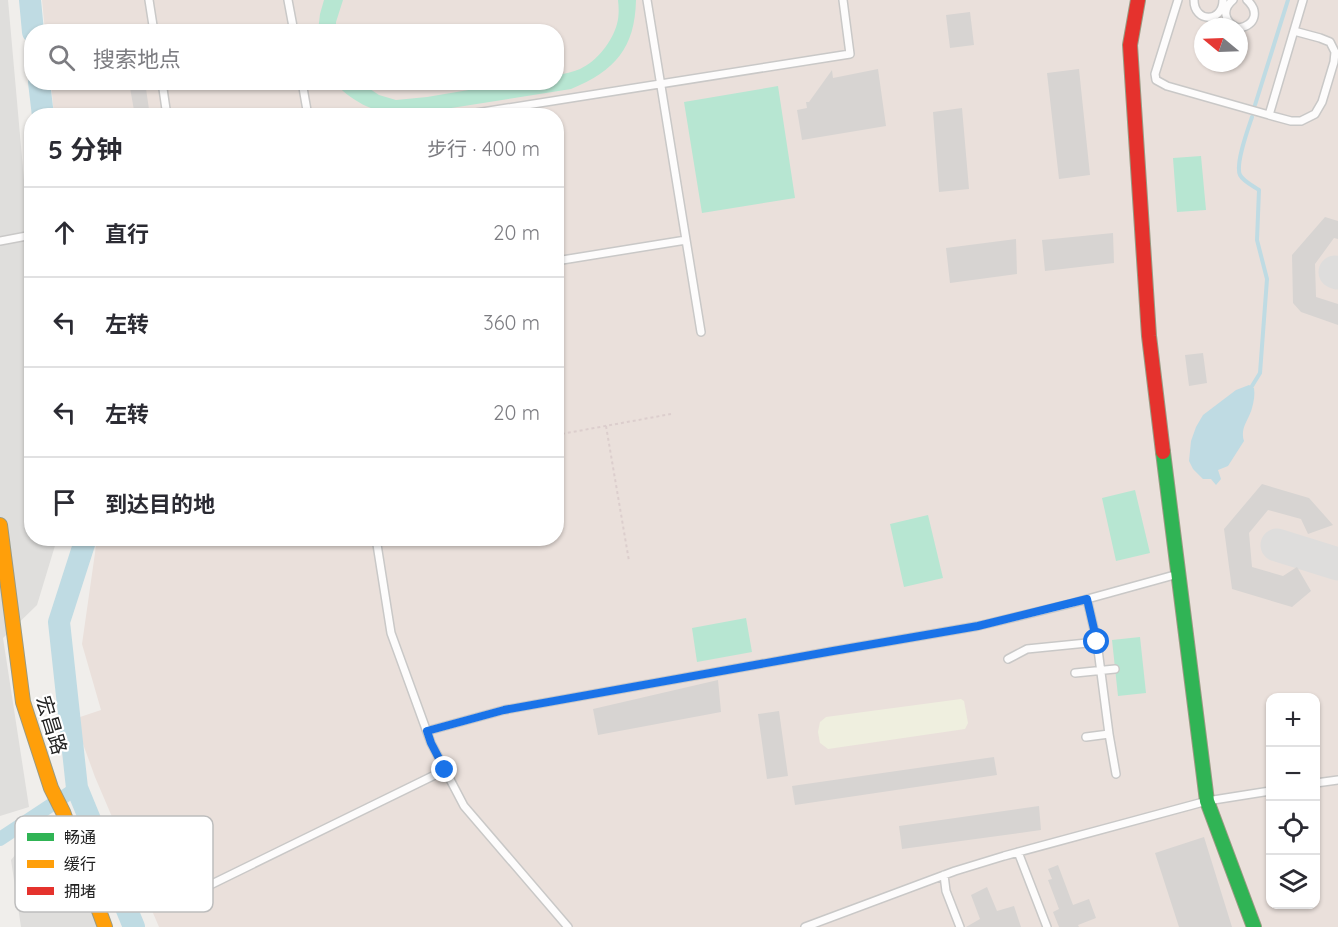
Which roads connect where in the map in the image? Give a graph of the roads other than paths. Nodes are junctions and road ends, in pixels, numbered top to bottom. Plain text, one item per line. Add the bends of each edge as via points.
1 (149, 0) edge
2 (288, 0) edge
3 (647, 0) edge
4 (843, 0) edge
5 (1138, 0) edge
6 (1178, 0) edge
7 (1194, 0) edge
8 (1247, 0) edge
9 (1303, 0) edge
10 (1226, 6) edge
11 (153, 24) edge
12 (292, 24) edge
13 (1248, 25) edge
14 (1294, 31) junction
15 (660, 84) junction
16 (163, 90) edge
17 (303, 90) edge
18 (166, 108) edge
19 (307, 108) edge
20 (508, 108) edge
21 (1269, 115) junction
22 (24, 237) edge
23 (686, 240) junction
24 (0, 241) edge
25 (564, 260) edge
26 (701, 332) dead end
27 (0, 525) edge
28 (377, 546) edge
29 (1179, 574) junction
30 (1087, 599) junction
31 (1097, 642) junction
32 (1008, 659) dead end
33 (1115, 669) dead end
34 (1101, 670) junction
35 (1075, 673) dead end
36 (427, 731) junction
37 (1109, 734) junction
38 (1086, 737) dead end
39 (445, 770) junction
40 (1116, 774) dead end
41 (1338, 780) edge
42 (1320, 782) edge
43 (1266, 792) edge
44 (1207, 801) junction
45 (64, 816) edge
46 (1018, 852) junction
47 (944, 875) junction
48 (213, 884) edge
49 (100, 912) edge
50 (105, 927) edge
51 (568, 927) edge
52 (805, 927) edge
53 (960, 927) edge
54 (1047, 927) edge
55 (1254, 927) edge

1 - 11 lane
2 - 12 lane
3 - 15 lane
4 - 15 lane via 850,54
5 - 29 street via 1130,45 1149,336
6 - 21 lane via 1156,80
7 - 10 lane via 1196,11 1204,17 1213,17
8 - 13 lane via 1254,9 1254,18
9 - 14 lane
14 - 21 lane
14 - 21 lane via 1330,42 1334,62 1315,114 1301,121
15 - 20 lane
15 - 23 lane
16 - 18 lane
17 - 19 lane
22 - 24 lane
23 - 25 lane
23 - 26 lane
27 - 45 street, 宏昌路 via 23,702 51,788
28 - 36 lane via 391,633
29 - 30 lane
29 - 44 street
30 - 31 lane
30 - 36 lane via 978,626 504,710
31 - 32 lane via 1027,649
31 - 34 lane
33 - 34 lane
34 - 35 lane
34 - 37 lane
36 - 39 lane
37 - 38 lane
37 - 40 lane
39 - 48 lane
39 - 51 lane via 464,806
41 - 42 lane
43 - 44 lane
44 - 46 lane
44 - 55 street
46 - 47 lane
46 - 54 lane
47 - 52 lane
47 - 53 lane
49 - 50 street, 宏昌路

